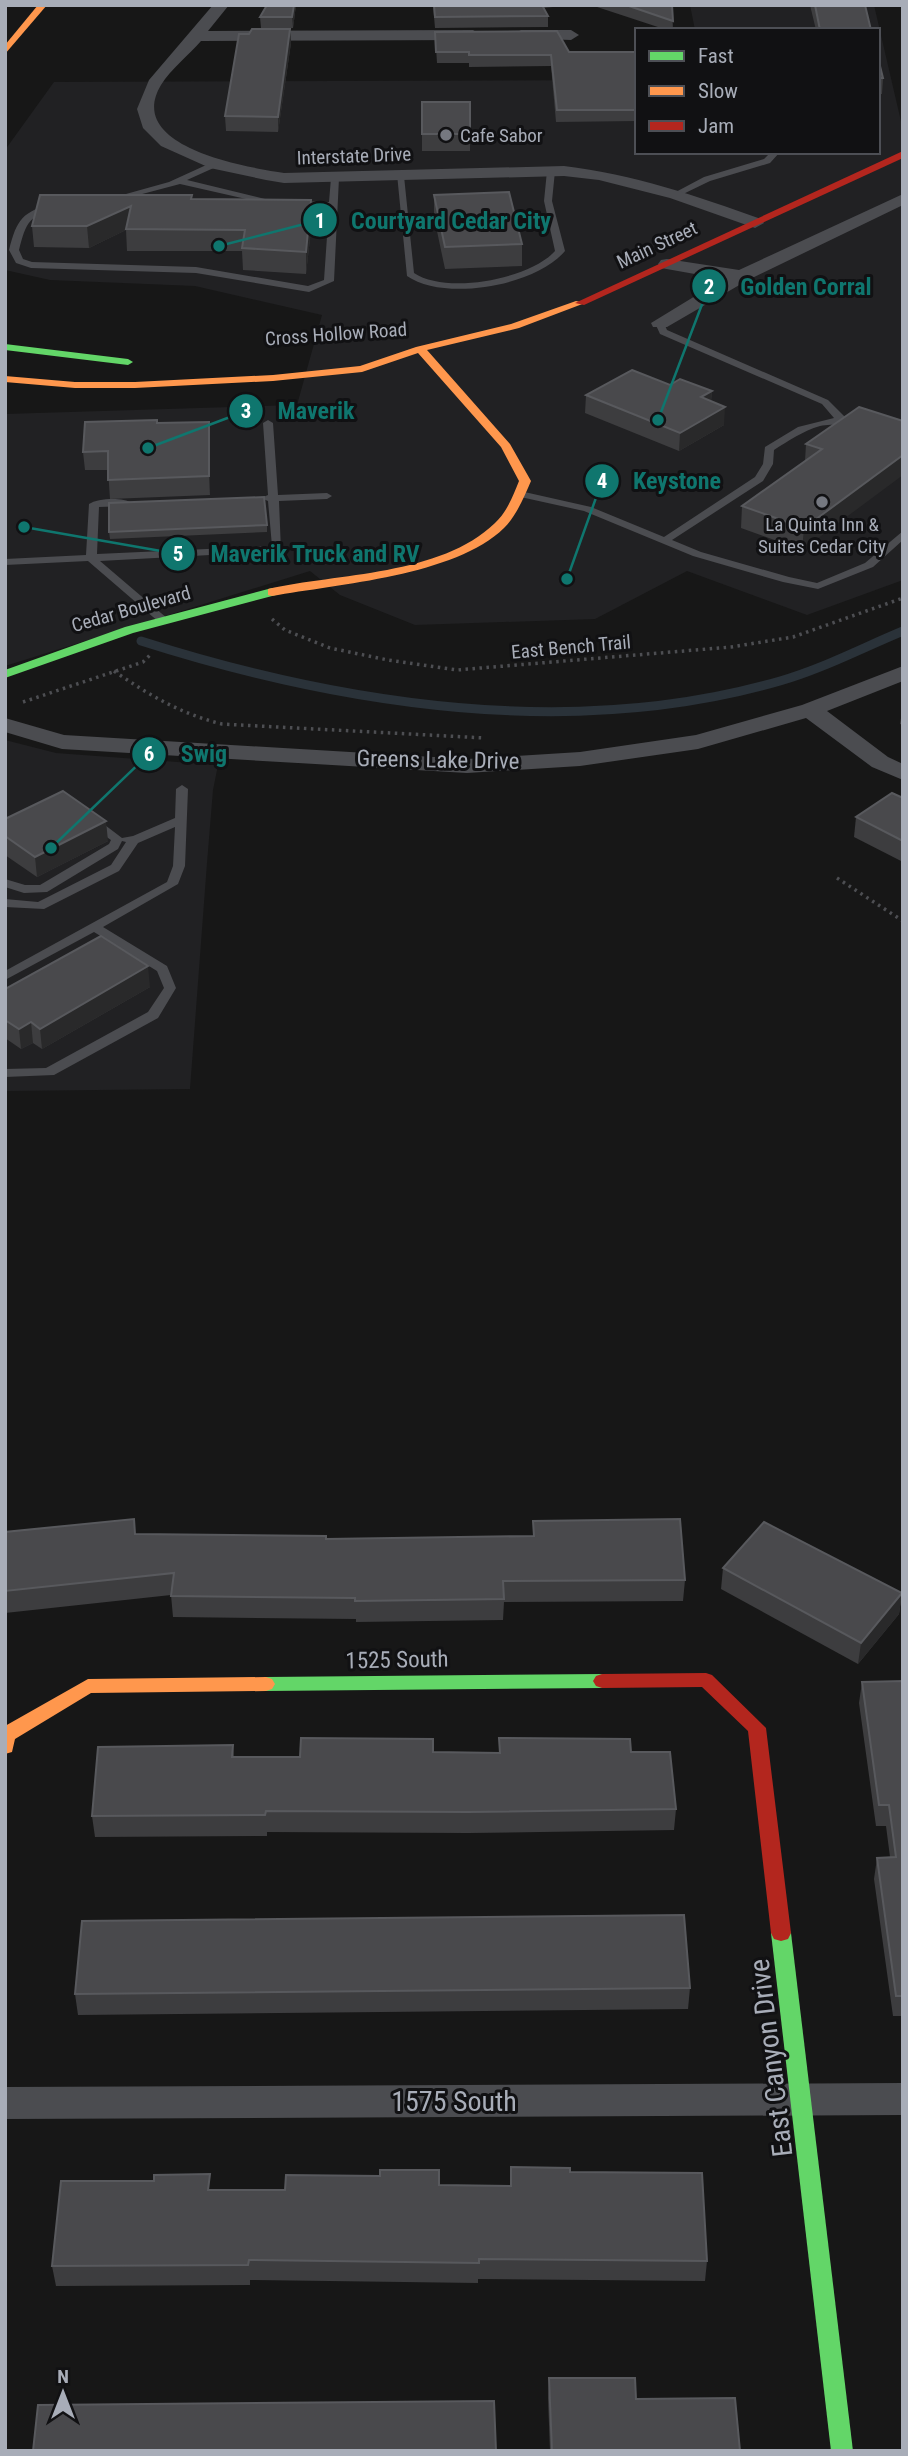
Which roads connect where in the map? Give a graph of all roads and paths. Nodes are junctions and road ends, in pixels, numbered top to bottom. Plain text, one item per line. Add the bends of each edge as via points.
1 (43, 5) edge
2 (221, 5) edge
3 (571, 35) dead end
4 (196, 36) junction
5 (5, 51) edge
6 (774, 154) edge
7 (903, 154) edge
8 (215, 164) junction
9 (551, 172) junction
10 (400, 176) junction
11 (335, 178) junction
12 (180, 181) junction
13 (139, 192) junction
14 (676, 194) junction
15 (902, 199) edge
16 (102, 200) edge
17 (162, 200) edge
18 (261, 201) junction
19 (70, 202) edge
20 (334, 205) junction
21 (244, 207) edge
22 (755, 223) junction
23 (667, 264) junction
24 (741, 276) junction
25 (660, 323) joint
26 (5, 347) edge
27 (420, 349) junction
28 (360, 351) dead end
29 (148, 363) dead end
30 (5, 379) edge
31 (842, 420) junction
32 (866, 421) edge
33 (268, 423) dead end
34 (520, 494) junction
35 (327, 496) dead end
36 (259, 498) edge
37 (273, 498) junction
38 (136, 502) edge
39 (903, 534) edge
40 (664, 541) junction
41 (91, 558) junction
42 (5, 562) edge
43 (255, 596) junction
44 (903, 598) edge
45 (164, 621) junction
46 (154, 652) dead end
47 (114, 671) junction
48 (903, 673) edge
49 (5, 674) edge
50 (23, 702) dead end
51 (810, 710) junction
52 (5, 725) edge
53 (492, 738) dead end
54 (903, 773) edge
55 (182, 789) dead end
56 (82, 814) edge
57 (180, 820) junction
58 (117, 839) junction
59 (134, 840) junction
60 (837, 878) dead end
61 (5, 883) edge
62 (5, 903) edge
63 (903, 921) edge
64 (94, 927) junction
65 (5, 976) edge
66 (5, 1073) edge
67 (706, 1680) joint
68 (5, 1747) edge
69 (803, 2099) junction
70 (903, 2099) edge
71 (5, 2103) edge
72 (842, 2451) edge

1 - 5 main road
2 - 4 street, Interstate Drive
3 - 4 street
4 - 8 street, Interstate Drive via 152,87 145,106 149,123 159,136 178,150
6 - 14 lane via 766,161
7 - 22 main road, Main Street
8 - 11 street, Interstate Drive via 284,178
8 - 12 lane
9 - 10 street, Interstate Drive
9 - 10 lane via 548,197 560,251 557,258 544,267 464,286 424,284 410,274
9 - 14 street, Interstate Drive via 599,175
10 - 11 street, Interstate Drive
11 - 20 lane
12 - 13 lane
12 - 18 lane
13 - 16 lane
13 - 17 lane
14 - 22 street, Interstate Drive
15 - 24 street
18 - 20 lane
18 - 21 lane
19 - 20 lane via 33,212 22,220 14,250 19,261 197,270 309,289 329,281
22 - 23 main road, Main Street
23 - 24 street
23 - 27 main road, Main Street via 552,313
24 - 25 street
25 - 31 lane via 663,332 825,402
26 - 29 main road
27 - 28 main road, Cross Hollow Road
27 - 30 main road, Cross Hollow Road via 362,369 273,378 135,385
27 - 34 main road via 506,446 525,481
31 - 32 lane
31 - 40 lane via 828,419 801,429 769,449 768,464 759,479
33 - 37 lane
34 - 40 lane via 587,509
34 - 43 main road, Cedar Boulevard via 512,513 484,538 433,560
35 - 37 lane
36 - 37 lane
37 - 41 lane via 277,549
38 - 41 lane via 94,504
39 - 40 lane via 869,565 818,586 722,562
41 - 42 lane
41 - 45 lane
43 - 44 path, East Bench Trail via 279,628 312,643 426,668 457,670 793,637
43 - 45 main road, Cedar Boulevard
45 - 49 main road, Cedar Boulevard via 77,645
46 - 47 path via 143,662
47 - 50 path
47 - 53 path via 163,705 222,724
48 - 51 street, Greens Lake Drive
51 - 52 street, Greens Lake Drive via 698,742 580,759 467,766 62,742
51 - 54 street via 880,762
55 - 57 lane
56 - 58 lane
57 - 59 lane
57 - 64 lane via 179,866 172,884
58 - 59 lane
58 - 61 lane via 114,846 43,889
59 - 62 lane via 115,867 40,906
60 - 63 path
64 - 65 lane
64 - 66 lane via 163,969 170,988 153,1015 49,1072
67 - 68 main road, 1525 South via 88,1686 6,1735
67 - 69 main road, East Canyon Drive via 757,1728
69 - 70 street, 1575 South
69 - 71 street, 1575 South
69 - 72 main road, East Canyon Drive

